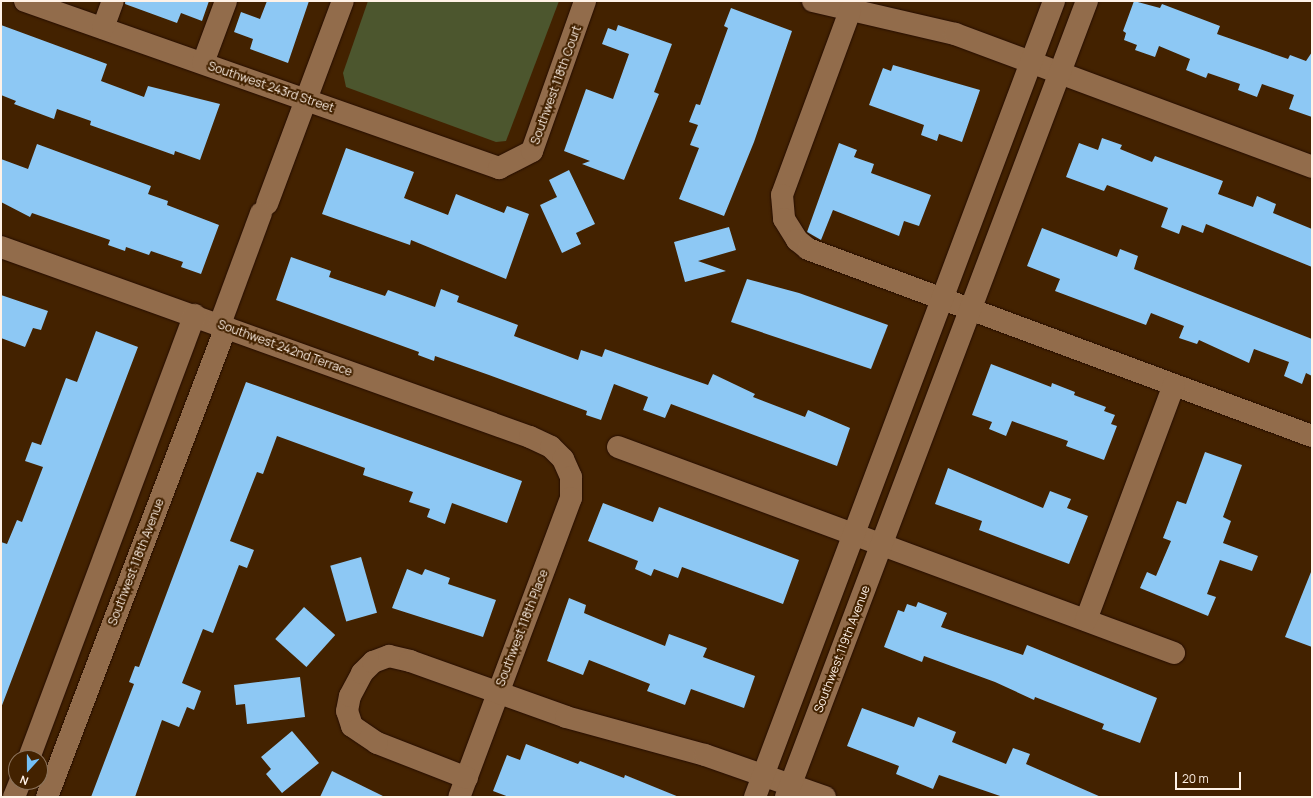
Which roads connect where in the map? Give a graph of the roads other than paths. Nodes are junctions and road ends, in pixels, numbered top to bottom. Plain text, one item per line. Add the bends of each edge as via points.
1 (25, 1) edge
2 (113, 1) edge
3 (226, 1) edge
4 (343, 1) edge
5 (585, 1) edge
6 (812, 1) edge
7 (1054, 1) edge
8 (1087, 1) edge
9 (850, 11) junction
10 (103, 28) junction
11 (1031, 62) junction
12 (203, 63) junction
13 (1060, 72) junction
14 (307, 99) junction
15 (516, 162) joint
16 (1312, 167) edge
17 (1, 247) edge
18 (943, 297) junction
19 (971, 307) junction
20 (195, 316) junction
21 (223, 326) junction
22 (1174, 385) junction
23 (1312, 436) edge
24 (618, 447) dead end
25 (563, 459) joint
26 (854, 532) junction
27 (882, 543) junction
28 (1086, 620) junction
29 (1174, 653) dead end
30 (498, 692) junction
31 (32, 750) edge
32 (763, 776) junction
33 (463, 787) edge
34 (789, 791) edge
35 (47, 797) edge
36 (755, 797) edge
37 (825, 797) edge

1 - 10 street, Southwest 243rd Street
2 - 10 street
3 - 12 street
4 - 14 street
5 - 15 street, Southwest 118th Court via 532,151
6 - 9 street
7 - 11 street
8 - 13 street, Southwest 119th Avenue
9 - 11 street via 931,27
9 - 18 street via 784,189 784,219 797,240 808,249
10 - 12 street, Southwest 243rd Street
11 - 13 street
11 - 18 street
12 - 14 street, Southwest 243rd Street
13 - 16 street
13 - 19 street, Southwest 119th Avenue
14 - 15 street, Southwest 243rd Street via 495,168
14 - 21 street, Southwest 118th Avenue via 264,208
17 - 20 street, Southwest 242nd Terrace
18 - 19 street
18 - 26 street
19 - 22 street
19 - 27 street, Southwest 119th Avenue
20 - 21 street, Southwest 242nd Terrace
20 - 31 street
21 - 25 street, Southwest 242nd Terrace via 530,437 551,447
21 - 35 street, Southwest 118th Avenue
22 - 23 street
22 - 28 street
24 - 26 street
25 - 30 street, Southwest 118th Place via 571,477 571,498
26 - 27 street
26 - 32 street
27 - 28 street
27 - 34 street, Southwest 119th Avenue
28 - 29 street
30 - 32 street via 566,717 699,753
30 - 33 street, Southwest 118th Place
30 - 33 street via 389,656 367,667 350,696 347,711 356,730
32 - 34 street
32 - 36 street
34 - 37 street

